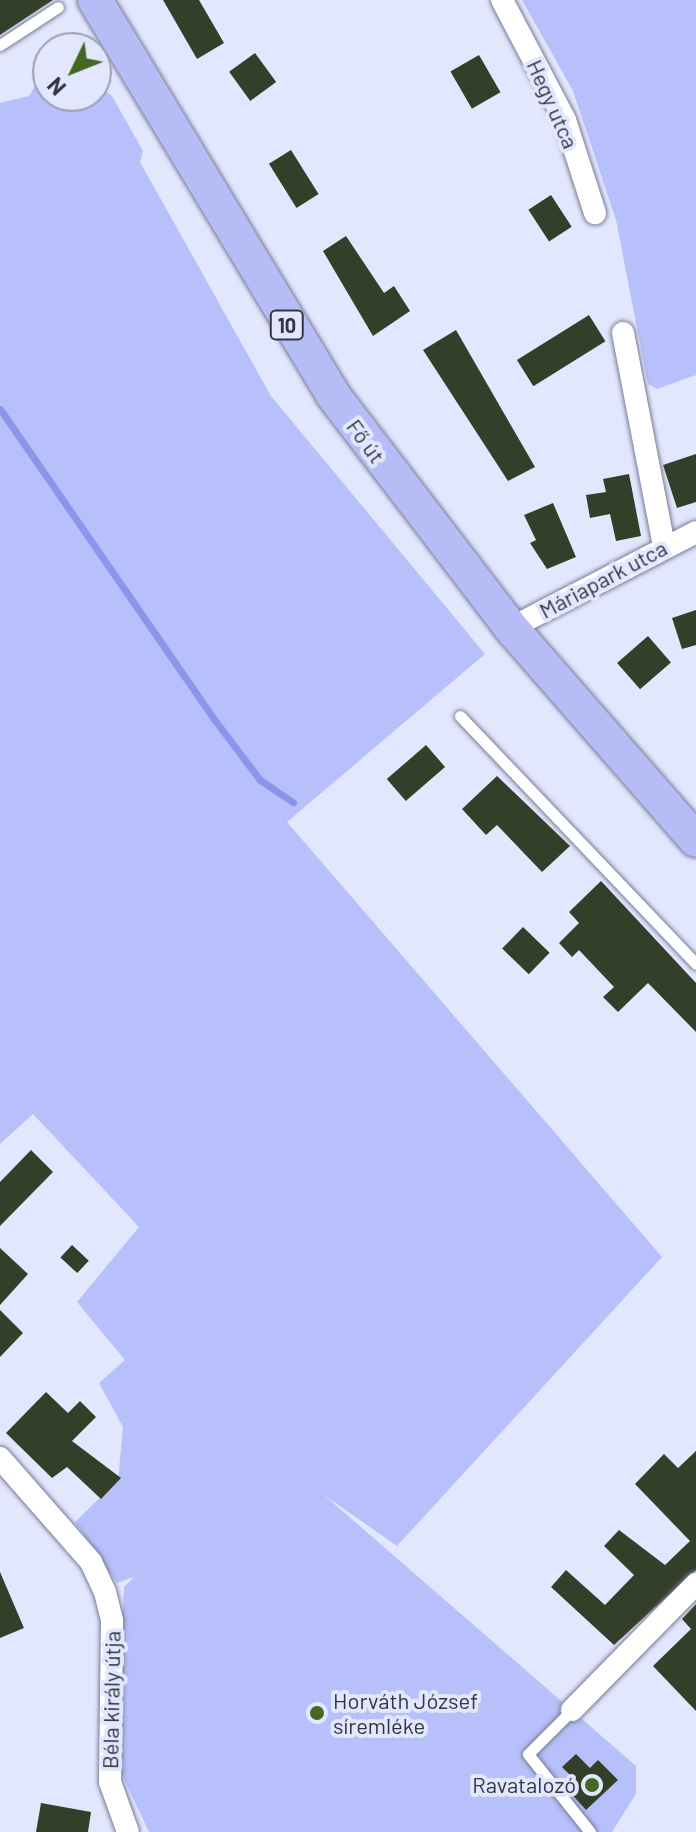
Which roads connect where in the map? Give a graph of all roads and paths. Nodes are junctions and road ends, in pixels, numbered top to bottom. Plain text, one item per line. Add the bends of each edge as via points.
1 (95, 0) edge
2 (502, 0) edge
3 (58, 7) dead end
4 (0, 45) edge
5 (595, 213) dead end
6 (623, 333) dead end
7 (696, 532) edge
8 (664, 546) junction
9 (511, 628) junction
10 (460, 716) dead end
11 (696, 840) edge
12 (696, 964) edge
13 (0, 1458) edge
14 (696, 1584) edge
15 (572, 1710) joint
16 (128, 1832) edge
17 (590, 1832) edge

1 - 9 main road, Fő út / 10 via 333,395
2 - 5 street, Hegy utca via 565,120
3 - 4 lane
6 - 8 street
7 - 8 street, Máriapark utca
8 - 9 street, Máriapark utca
9 - 11 main road, Fő út / 10
10 - 12 lane
13 - 16 street, Béla király útja via 91,1562 105,1592 112,1621 110,1782
14 - 15 street
15 - 17 lane via 528,1754

